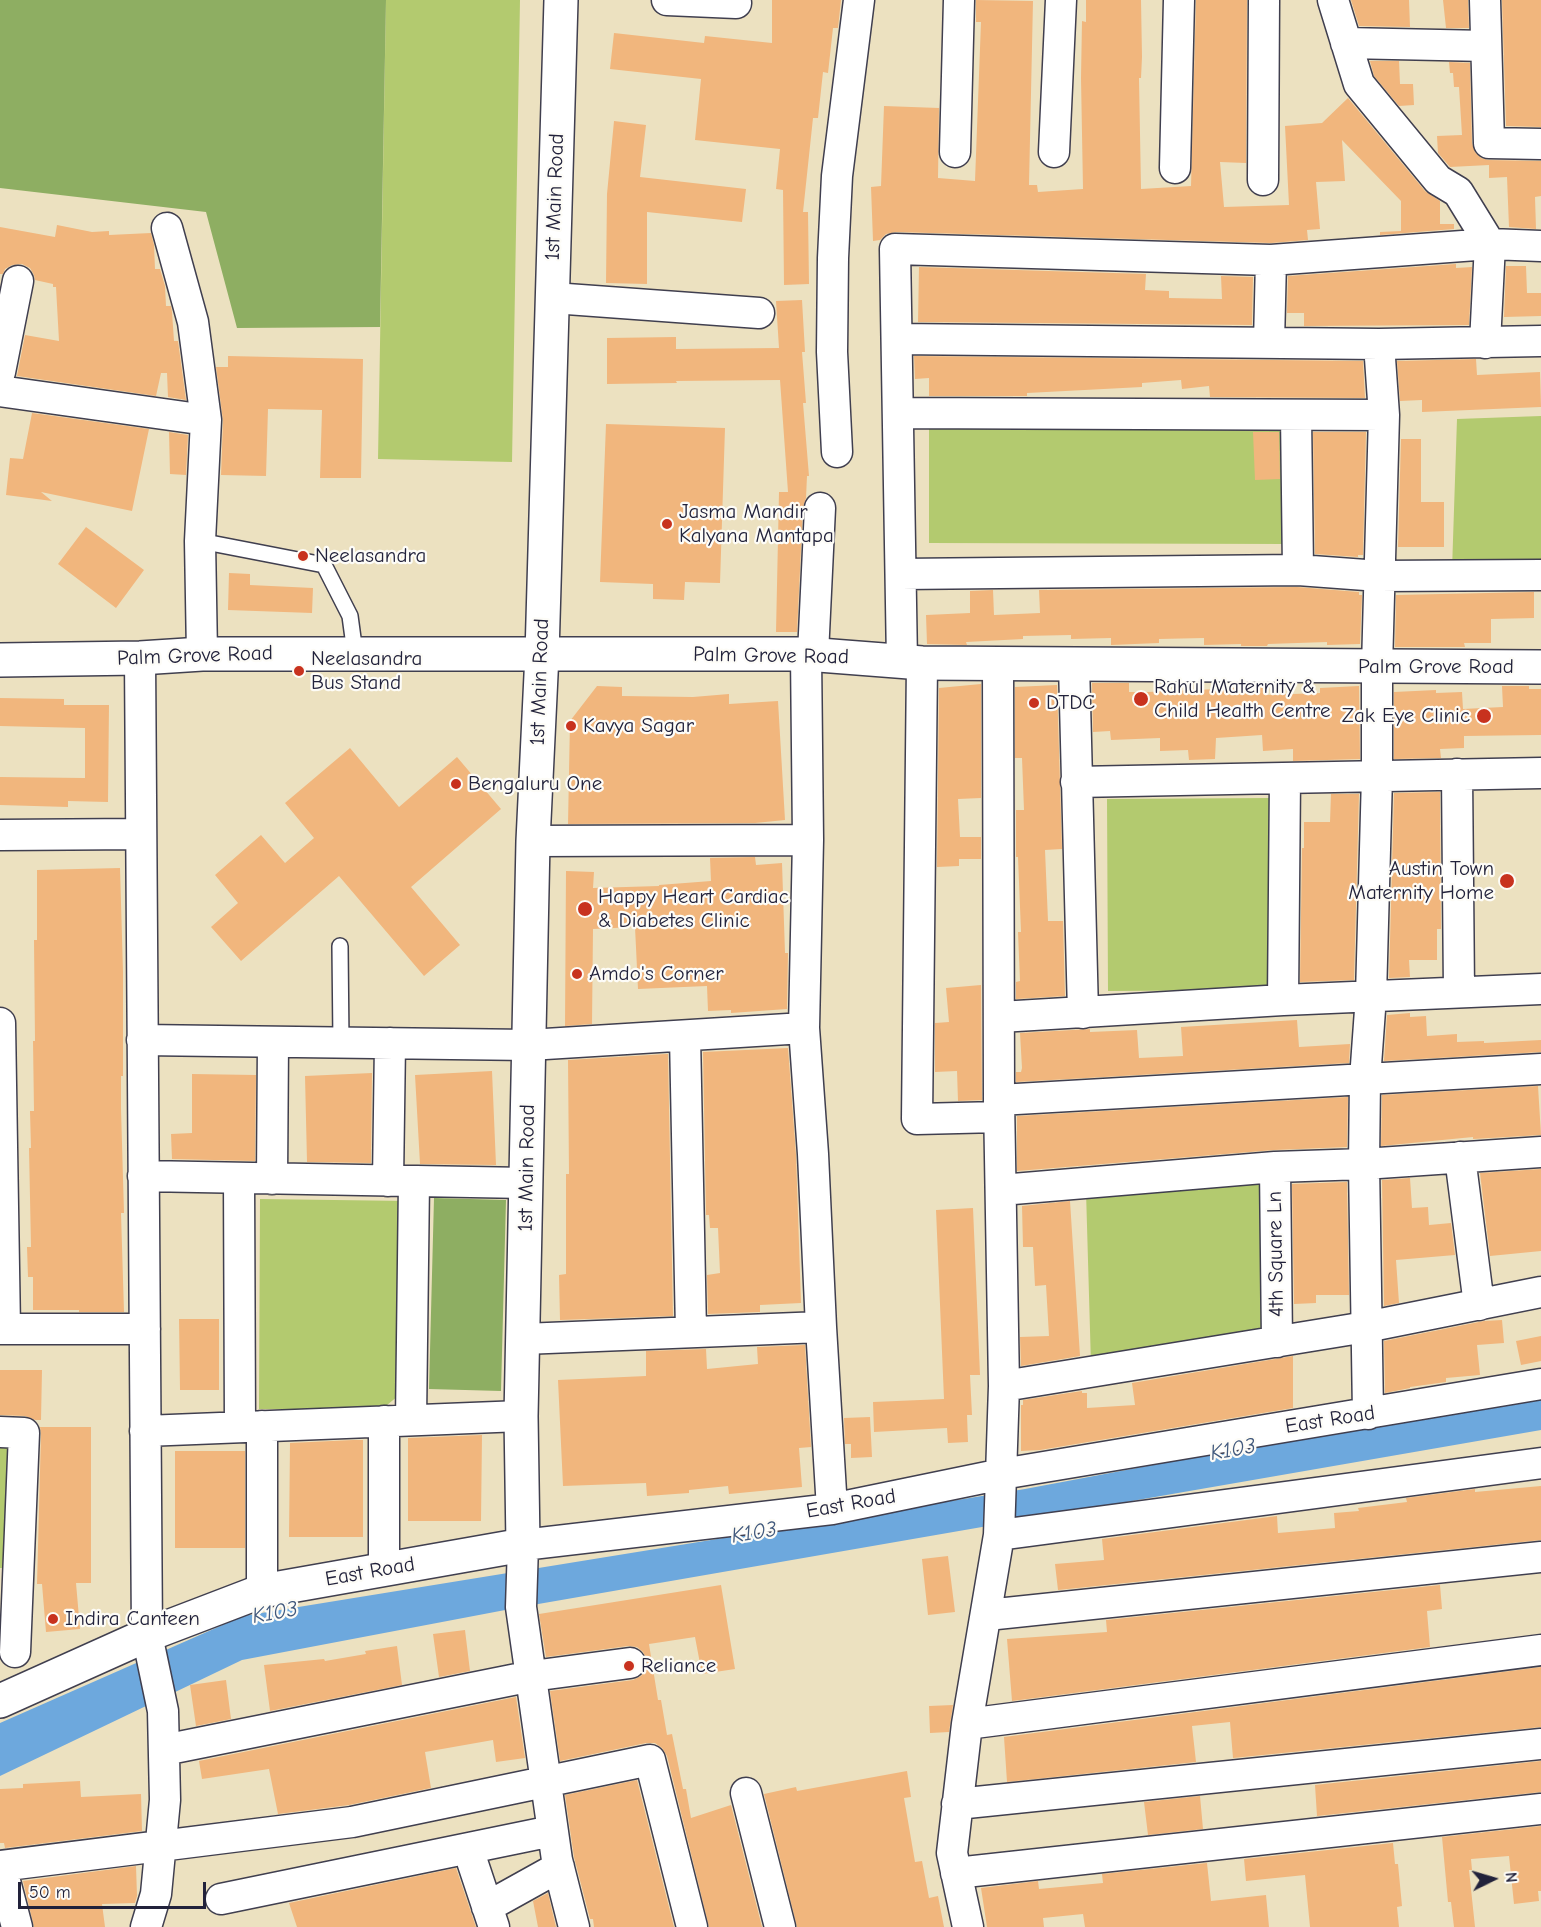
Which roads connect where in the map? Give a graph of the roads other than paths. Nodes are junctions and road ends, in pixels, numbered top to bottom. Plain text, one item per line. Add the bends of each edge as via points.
1 (561, 0) edge
2 (668, 0) edge
3 (859, 0) edge
4 (959, 0) edge
5 (1061, 0) edge
6 (1179, 0) edge
7 (1264, 0) edge
8 (1333, 0) edge
9 (1485, 0) edge
10 (736, 3) dead end
11 (1346, 43) junction
12 (1486, 46) junction
13 (1541, 144) edge
14 (955, 152) dead end
15 (1054, 152) dead end
16 (1175, 168) dead end
17 (1263, 180) dead end
18 (167, 228) dead end
19 (1491, 244) junction
20 (1541, 246) edge
21 (1271, 260) junction
22 (18, 281) dead end
23 (552, 298) junction
24 (759, 313) dead end
25 (897, 339) junction
26 (1541, 341) edge
27 (1485, 343) junction
28 (1269, 344) junction
29 (1379, 344) junction
30 (0, 372) edge
31 (0, 391) edge
32 (898, 413) junction
33 (1296, 415) junction
34 (1384, 415) junction
35 (206, 420) junction
36 (837, 452) dead end
37 (820, 508) dead end
38 (200, 542) junction
39 (1298, 570) junction
40 (901, 574) junction
41 (1541, 575) edge
42 (1379, 576) junction
43 (355, 653) junction
44 (202, 654) junction
45 (542, 654) junction
46 (810, 654) junction
47 (140, 658) junction
48 (0, 660) edge
49 (912, 663) junction
50 (998, 664) junction
51 (1074, 664) junction
52 (1377, 667) junction
53 (1541, 667) edge
54 (1541, 773) edge
55 (1457, 774) junction
56 (1377, 776) junction
57 (1285, 778) junction
58 (1076, 782) junction
59 (140, 834) junction
60 (0, 835) edge
61 (808, 840) junction
62 (533, 841) junction
63 (340, 946) dead end
64 (1541, 989) edge
65 (1459, 992) junction
66 (1371, 996) junction
67 (1283, 1000) junction
68 (1083, 1013) junction
69 (1000, 1017) junction
70 (0, 1023) edge
71 (804, 1028) junction
72 (685, 1036) junction
73 (142, 1040) junction
74 (273, 1042) junction
75 (341, 1043) junction
76 (390, 1043) junction
77 (529, 1045) junction
78 (1541, 1069) edge
79 (1365, 1079) junction
80 (999, 1108) junction
81 (1541, 1152) edge
82 (1461, 1157) junction
83 (1364, 1164) junction
84 (1275, 1167) junction
85 (143, 1176) junction
86 (239, 1178) junction
87 (272, 1179) junction
88 (401, 1181) junction
89 (526, 1183) junction
90 (1001, 1190) junction
91 (1541, 1292) edge
92 (1479, 1305) junction
93 (821, 1327) junction
94 (1366, 1327) junction
95 (3, 1329) edge
96 (145, 1329) junction
97 (691, 1332) junction
98 (523, 1339) junction
99 (1277, 1342) junction
100 (1541, 1384) edge
101 (1004, 1386) junction
102 (1368, 1414) junction
103 (521, 1416) junction
104 (398, 1421) junction
105 (251, 1427) junction
106 (145, 1431) junction
107 (0, 1432) edge
108 (1541, 1463) edge
109 (1001, 1482) junction
110 (832, 1509) junction
111 (999, 1531) junction
112 (1541, 1557) edge
113 (522, 1558) junction
114 (384, 1569) junction
115 (262, 1591) junction
116 (987, 1615) junction
117 (149, 1646) junction
118 (1541, 1650) edge
119 (7, 1652) edge
120 (630, 1663) dead end
121 (532, 1676) junction
122 (13, 1696) edge
123 (967, 1724) junction
124 (1541, 1744) edge
125 (164, 1750) junction
126 (545, 1782) junction
127 (746, 1792) dead end
128 (957, 1804) junction
129 (1541, 1809) edge
130 (552, 1831) junction
131 (161, 1847) junction
132 (468, 1849) junction
133 (0, 1866) edge
134 (559, 1867) junction
135 (956, 1873) junction
136 (221, 1899) dead end
137 (491, 1917) edge
138 (17, 1927) edge
139 (146, 1927) edge
140 (574, 1927) edge
141 (692, 1927) edge
142 (780, 1927) edge
143 (968, 1927) edge

1 - 23 street, 1st Main Road
2 - 10 street
3 - 36 street via 837,176 833,258
4 - 14 street
5 - 15 street
6 - 16 street
7 - 17 street
8 - 11 street
9 - 12 street
11 - 12 street
11 - 19 street via 1359,84 1438,180 1458,192
12 - 13 street via 1489,143
18 - 35 street via 193,322
19 - 20 street
19 - 21 street
19 - 27 street
21 - 25 street via 895,249
21 - 28 street
22 - 30 street
23 - 24 street
23 - 45 street, 1st Main Road
25 - 28 street
25 - 32 street
26 - 27 street
27 - 29 street
28 - 29 street
29 - 34 street
31 - 35 street
32 - 33 street
32 - 40 street
33 - 34 street
33 - 39 street
34 - 42 street
35 - 38 street
37 - 46 street
38 - 43 lane via 324,565 350,616
38 - 44 street
39 - 40 street
39 - 42 street
40 - 49 street
41 - 42 street
42 - 52 street
43 - 44 street, Palm Grove Road
43 - 45 street, Palm Grove Road
44 - 47 street, Palm Grove Road
45 - 46 street, Palm Grove Road
45 - 62 street, 1st Main Road
46 - 49 street, Palm Grove Road
46 - 61 street
47 - 48 street, Palm Grove Road
47 - 59 street
49 - 50 street, Palm Grove Road
49 - 80 street via 917,1119
50 - 51 street, Palm Grove Road
50 - 69 street
51 - 52 street, Palm Grove Road
51 - 58 street
52 - 53 street, Palm Grove Road
52 - 56 street
54 - 55 street
55 - 56 street
55 - 65 street
56 - 57 street
56 - 66 street
57 - 58 street
57 - 67 street
58 - 68 street
59 - 60 street
59 - 73 street
61 - 62 street
61 - 71 street
62 - 77 street, 1st Main Road
63 - 75 lane
64 - 65 street
65 - 66 street
66 - 67 street
66 - 79 street
67 - 68 street
68 - 69 street
69 - 80 street
70 - 95 street
71 - 72 street
71 - 93 street
72 - 77 street
72 - 97 street
73 - 74 street
73 - 85 street
74 - 75 street
74 - 87 street
75 - 76 street
76 - 77 street
76 - 88 street
77 - 89 street, 1st Main Road
78 - 79 street
79 - 80 street
79 - 83 street
80 - 90 street
81 - 82 street
82 - 83 street
82 - 92 street
83 - 84 street
83 - 94 street
84 - 90 street
84 - 99 street, 4th Square Ln
85 - 86 street
85 - 96 street
86 - 87 street
86 - 105 street
87 - 88 street
88 - 89 street
88 - 104 street
89 - 98 street, 1st Main Road
90 - 101 street
91 - 92 street
92 - 94 street
93 - 97 street
93 - 110 street
94 - 99 street
94 - 102 street
95 - 96 street
96 - 106 street
97 - 98 street
98 - 103 street, 1st Main Road
99 - 101 street
100 - 102 street, East Road
101 - 109 street
102 - 109 street, East Road
103 - 104 street
103 - 113 street, 1st Main Road
104 - 105 street
104 - 114 street
105 - 106 street
105 - 115 street
106 - 117 street
107 - 119 street via 24,1433
108 - 111 street
109 - 110 street, East Road
109 - 111 street
110 - 113 street, East Road
111 - 116 street
112 - 116 street
113 - 114 street, East Road
113 - 121 street via 521,1607
114 - 115 street, East Road
115 - 117 street, East Road
116 - 123 street
117 - 122 street, East Road
117 - 125 street via 161,1699
118 - 123 street
119 - 122 street
120 - 121 street
121 - 125 street
121 - 126 street
123 - 128 street
124 - 128 street
125 - 131 street
126 - 130 street
126 - 131 street via 352,1822
126 - 141 street via 650,1760
127 - 142 street
128 - 135 street via 952,1853
129 - 135 street
130 - 132 street
130 - 134 street
131 - 133 street
131 - 139 street via 156,1894
132 - 136 street
132 - 137 street
133 - 138 street
134 - 137 street
134 - 140 street
135 - 143 street

